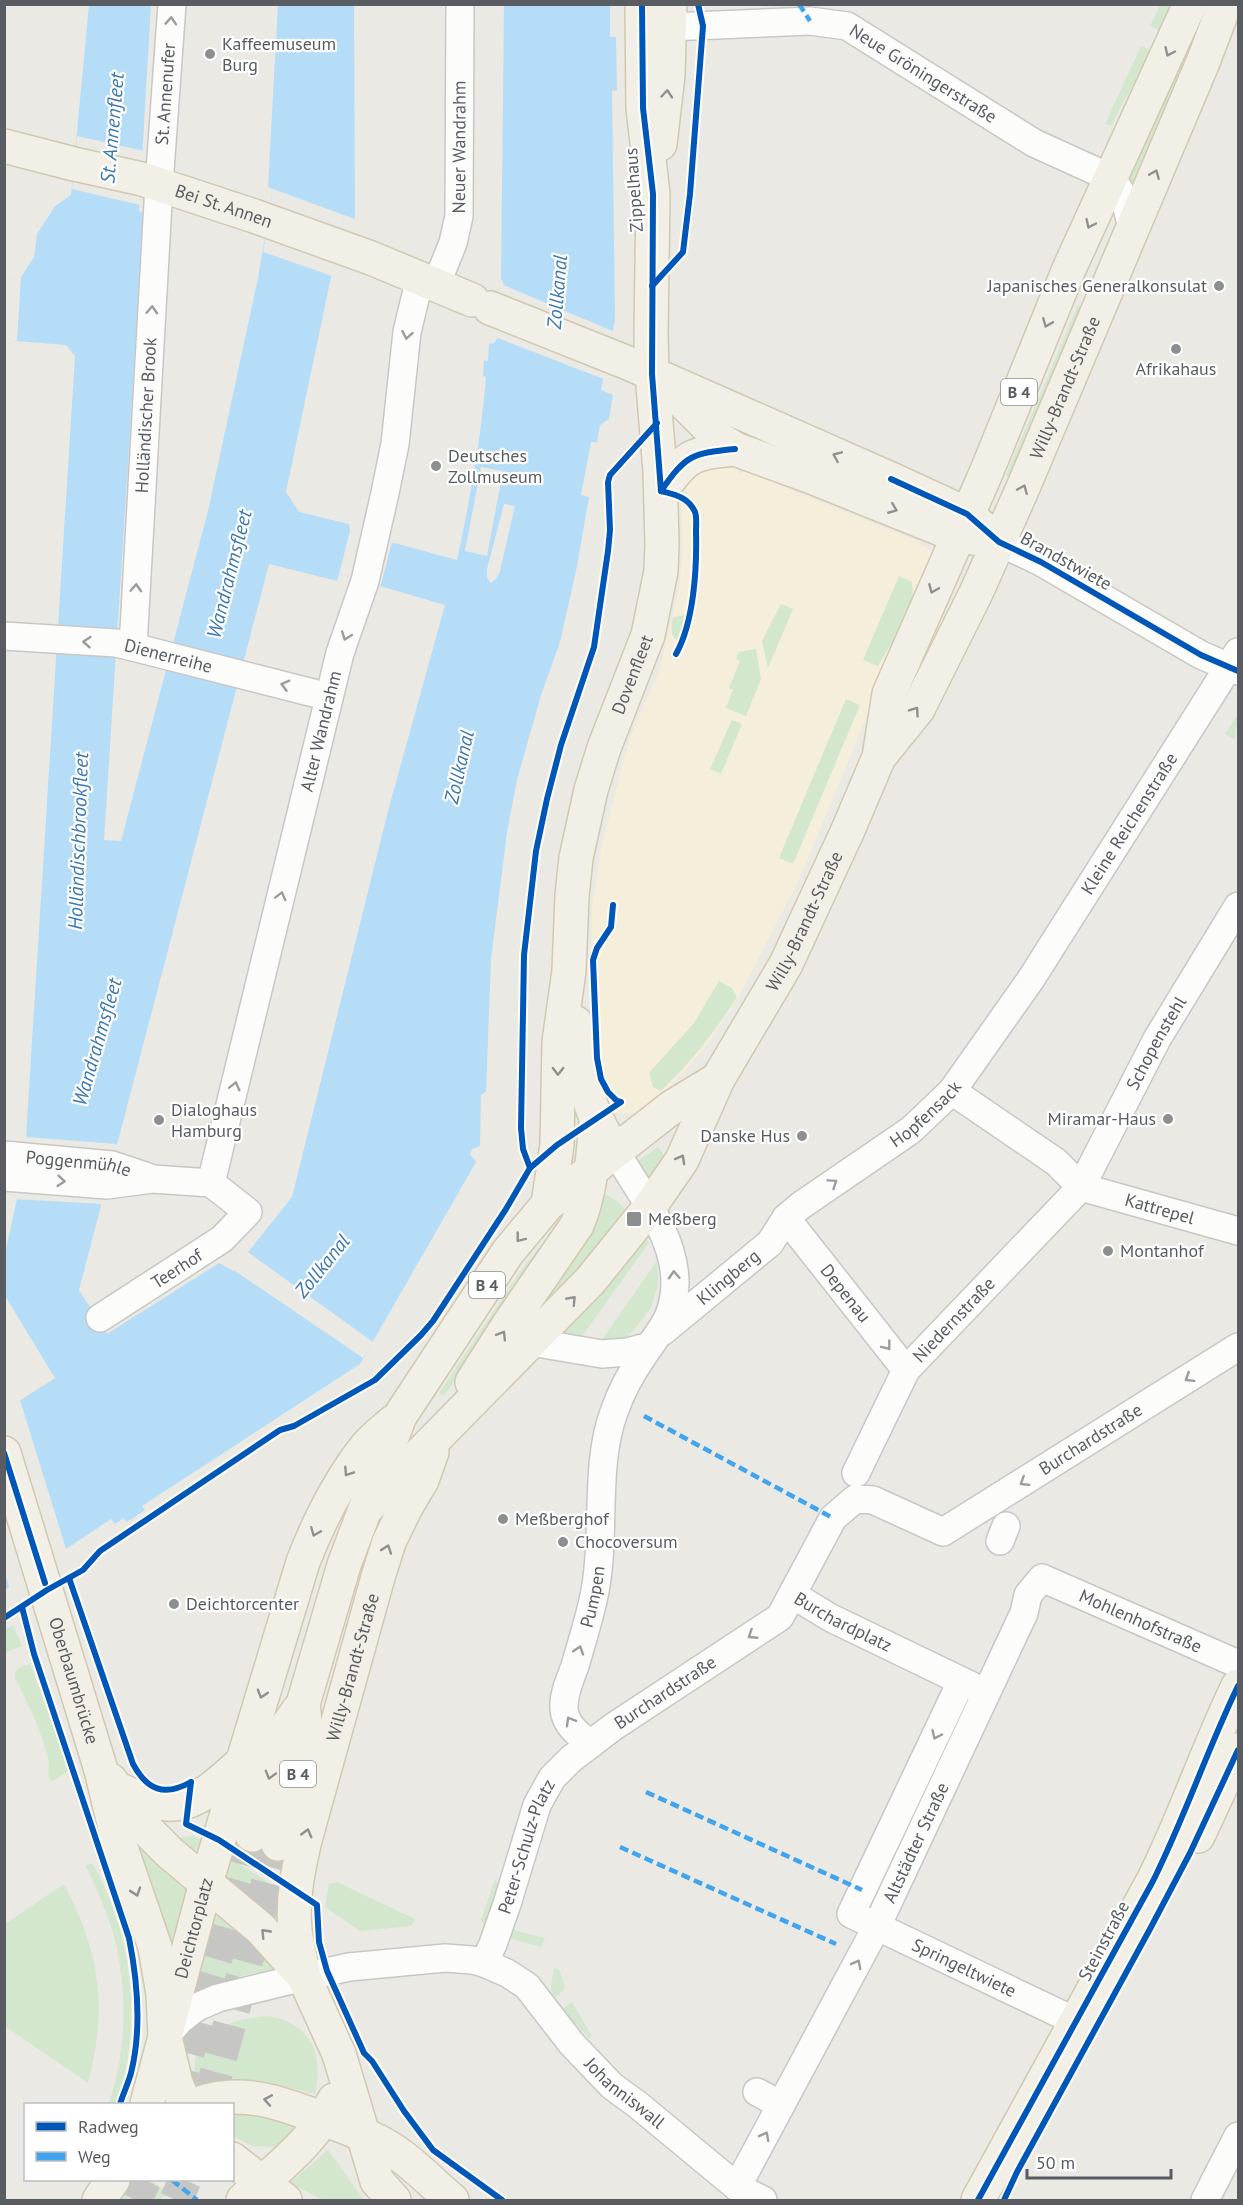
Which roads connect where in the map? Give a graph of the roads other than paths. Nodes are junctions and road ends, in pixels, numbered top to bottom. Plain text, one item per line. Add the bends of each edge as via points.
1 (172, 4) edge
2 (460, 4) edge
3 (643, 4) edge
4 (1190, 4) edge
5 (670, 16) edge
6 (1227, 23) edge
7 (4, 146) edge
8 (1111, 178) junction
9 (150, 182) junction
10 (653, 194) junction
11 (1132, 228) junction
12 (428, 282) junction
13 (652, 374) junction
14 (735, 449) junction
15 (661, 491) junction
16 (963, 525) junction
17 (999, 542) junction
18 (4, 636) edge
19 (124, 645) junction
20 (1235, 664) edge
21 (329, 697) junction
22 (879, 757) junction
23 (1237, 912) edge
24 (569, 971) junction
25 (1031, 979) joint
26 (718, 1079) junction
27 (952, 1091) junction
28 (604, 1161) junction
29 (11, 1167) edge
30 (211, 1184) junction
31 (1081, 1186) junction
32 (548, 1204) junction
33 (649, 1208) junction
34 (786, 1218) junction
35 (1239, 1231) edge
36 (100, 1318) dead end
37 (656, 1339) junction
38 (531, 1342) junction
39 (1239, 1347) edge
40 (906, 1370) junction
41 (400, 1416) junction
42 (437, 1438) junction
43 (4, 1453) edge
44 (856, 1473) dead end
45 (365, 1510) junction
46 (943, 1532) joint
47 (1042, 1578) joint
48 (793, 1596) junction
49 (1239, 1664) edge
50 (961, 1682) junction
51 (983, 1700) junction
52 (1236, 1701) edge
53 (591, 1744) junction
54 (1239, 1750) edge
55 (242, 1762) junction
56 (110, 1780) junction
57 (265, 1839) tunnel mouth
58 (206, 1882) junction
59 (851, 1914) joint
60 (877, 1926) junction
61 (484, 1963) junction
62 (304, 1977) junction
63 (526, 1986) joint
64 (1068, 2017) junction
65 (165, 2037) junction
66 (345, 2072) junction
67 (757, 2092) dead end
68 (147, 2103) edge
69 (185, 2103) edge
70 (201, 2103) edge
71 (781, 2105) junction
72 (323, 2119) junction
73 (364, 2134) junction
74 (1239, 2136) edge
75 (234, 2162) edge
76 (112, 2181) edge
77 (385, 2191) edge
78 (742, 2194) edge
79 (260, 2196) edge
80 (99, 2200) edge
81 (452, 2200) edge
82 (763, 2200) edge
83 (978, 2200) edge
84 (1004, 2200) edge
85 (1204, 2200) edge

9 -> 1 street, St. Annenufer
2 - 12 street, Neuer Wandrahm via 459,216 453,243
3 - 5 street via 652,18
3 - 10 main road, Zippelhaus via 643,108
4 -> 8 main road, Willy-Brandt-Straße / B 4
5 - 8 street, Neue Gröningerstraße via 847,26 1034,143
10 -> 5 main road, Zippelhaus via 666,105
11 -> 6 main road, Willy-Brandt-Straße / B 4
7 - 9 main road, Bei St. Annen
8 - 11 street via 1126,204
8 -> 16 main road, Willy-Brandt-Straße / B 4
9 - 12 main road, Bei St. Annen via 269,221
19 -> 9 street, Holländischer Brook
10 - 13 main road, Zippelhaus
17 -> 11 main road, Willy-Brandt-Straße / B 4
12 - 13 main road, Bei St. Annen
12 -> 21 street, Alter Wandrahm via 407,332 395,444 376,538
13 - 14 main road, Brandstwiete
13 - 15 main road, Dovenfleet
16 -> 13 main road, Brandstwiete via 891,479
14 - 15 main road via 695,455 681,464
14 -> 16 main road, Brandstwiete
15 - 24 main road, Dovenfleet via 658,593 648,634 591,790 576,858
16 - 17 main road, Brandstwiete
16 -> 22 main road, Willy-Brandt-Straße / B 4 via 889,694
17 - 20 street, Brandstwiete via 1041,562 1201,655
22 -> 17 main road, Willy-Brandt-Straße / B 4 via 918,709
19 -> 18 street, Dienerreihe
21 -> 19 street, Dienerreihe
20 - 25 street, Kleine Reichenstraße
30 -> 21 street, Alter Wandrahm
22 - 26 main road, Willy-Brandt-Straße / B 4 via 786,964
23 - 31 street, Schopenstehl via 1157,1039
24 - 28 main road, Dovenfleet via 584,1081
24 -> 32 main road, Dovenfleet via 559,1042 557,1145
25 - 27 street, Hopfensack
26 - 28 main road, Willy-Brandt-Straße / B 4 via 672,1107
33 -> 26 main road, Willy-Brandt-Straße / B 4 via 682,1160
27 - 31 street via 1056,1162
34 -> 27 street, Hopfensack via 911,1130
28 - 32 main road, Willy-Brandt-Straße / B 4
28 - 33 street via 625,1188
42 -> 28 main road, Willy-Brandt-Straße via 578,1225
29 - 30 street, Poggenmühle
30 - 36 street, Teerhof via 248,1212 222,1239
31 - 35 street, Kattrepel
31 - 40 street, Niedernstraße
32 -> 41 main road, Willy-Brandt-Straße / B 4 via 508,1252
37 -> 33 street via 670,1312 673,1262
38 -> 33 main road, Willy-Brandt-Straße / B 4 via 590,1281
34 - 37 street, Klingberg via 770,1244
34 -> 40 street, Depenau
37 - 38 street via 612,1354
53 -> 37 street, Pumpen via 571,1725 564,1709 596,1589 606,1435 618,1400
38 - 42 main road, Willy-Brandt-Straße / B 4
39 -> 46 street, Burchardstraße
40 - 44 street, Niedernstraße
41 - 45 main road, Willy-Brandt-Straße / B 4
41 -> 55 main road, Willy-Brandt-Straße / B 4 via 366,1446 317,1526
42 - 45 main road, Willy-Brandt-Straße / B 4
62 -> 42 main road, Willy-Brandt-Straße / B 4 via 294,1907 305,1840 378,1577
43 - 56 main road, Oberbaumbrücke
45 - 57 main road, Willy-Brandt-Straße / B 4 via 344,1565 303,1704 307,1740
46 - 48 street, Burchardplatz via 873,1500 855,1499 833,1518
47 - 49 street, Mohlenhofstraße
47 - 51 street, Altstädter Straße via 1028,1595 1024,1613
48 - 50 street, Burchardplatz
48 -> 53 street, Burchardstraße via 780,1617
50 - 51 street, Burchardplatz
50 -> 59 street, Altstädter Straße
51 - 60 street, Altstädter Straße
52 - 64 main road, Steinstraße via 1219,1726 1175,1837 1135,1916
53 - 61 street, Peter-Schulz-Platz via 544,1790
54 - 84 main road, Steinstraße via 1190,1853
55 - 56 main road via 207,1792 174,1806 138,1799
55 - 58 main road, Willy-Brandt-Straße / B 4
56 - 58 main road, Oberbaumbrücke via 149,1832
56 -> 65 main road, Oberbaumbrücke via 117,1836 155,1947
62 -> 58 main road, Deichtorplatz via 260,1928
58 - 65 main road, Deichtorplatz
59 - 60 street, Springeltwiete
60 - 64 street, Springeltwiete
71 -> 60 street, Altstädter Straße
61 - 62 street, Deichtorplatz via 445,1958 349,1967
61 - 63 street, Deichtorplatz
62 - 65 street, Deichtorplatz via 197,2007
62 - 66 main road, Deichtorplatz
63 - 78 street, Johanniswall via 612,2086
64 - 83 main road, Steinstraße
65 - 68 main road, Deichtorplatz
65 - 69 main road, Deichtorplatz
66 - 72 main road
66 - 73 main road, Deichtorplatz
67 - 71 street
72 -> 70 main road via 268,2099 221,2098
78 -> 71 street, Altstädter Straße
72 - 73 main road
72 - 79 main road
73 - 77 main road, Deichtorplatz
73 - 81 main road via 400,2154
74 - 85 street
75 - 79 main road
76 - 80 main road
78 - 82 street, Johanniswall

